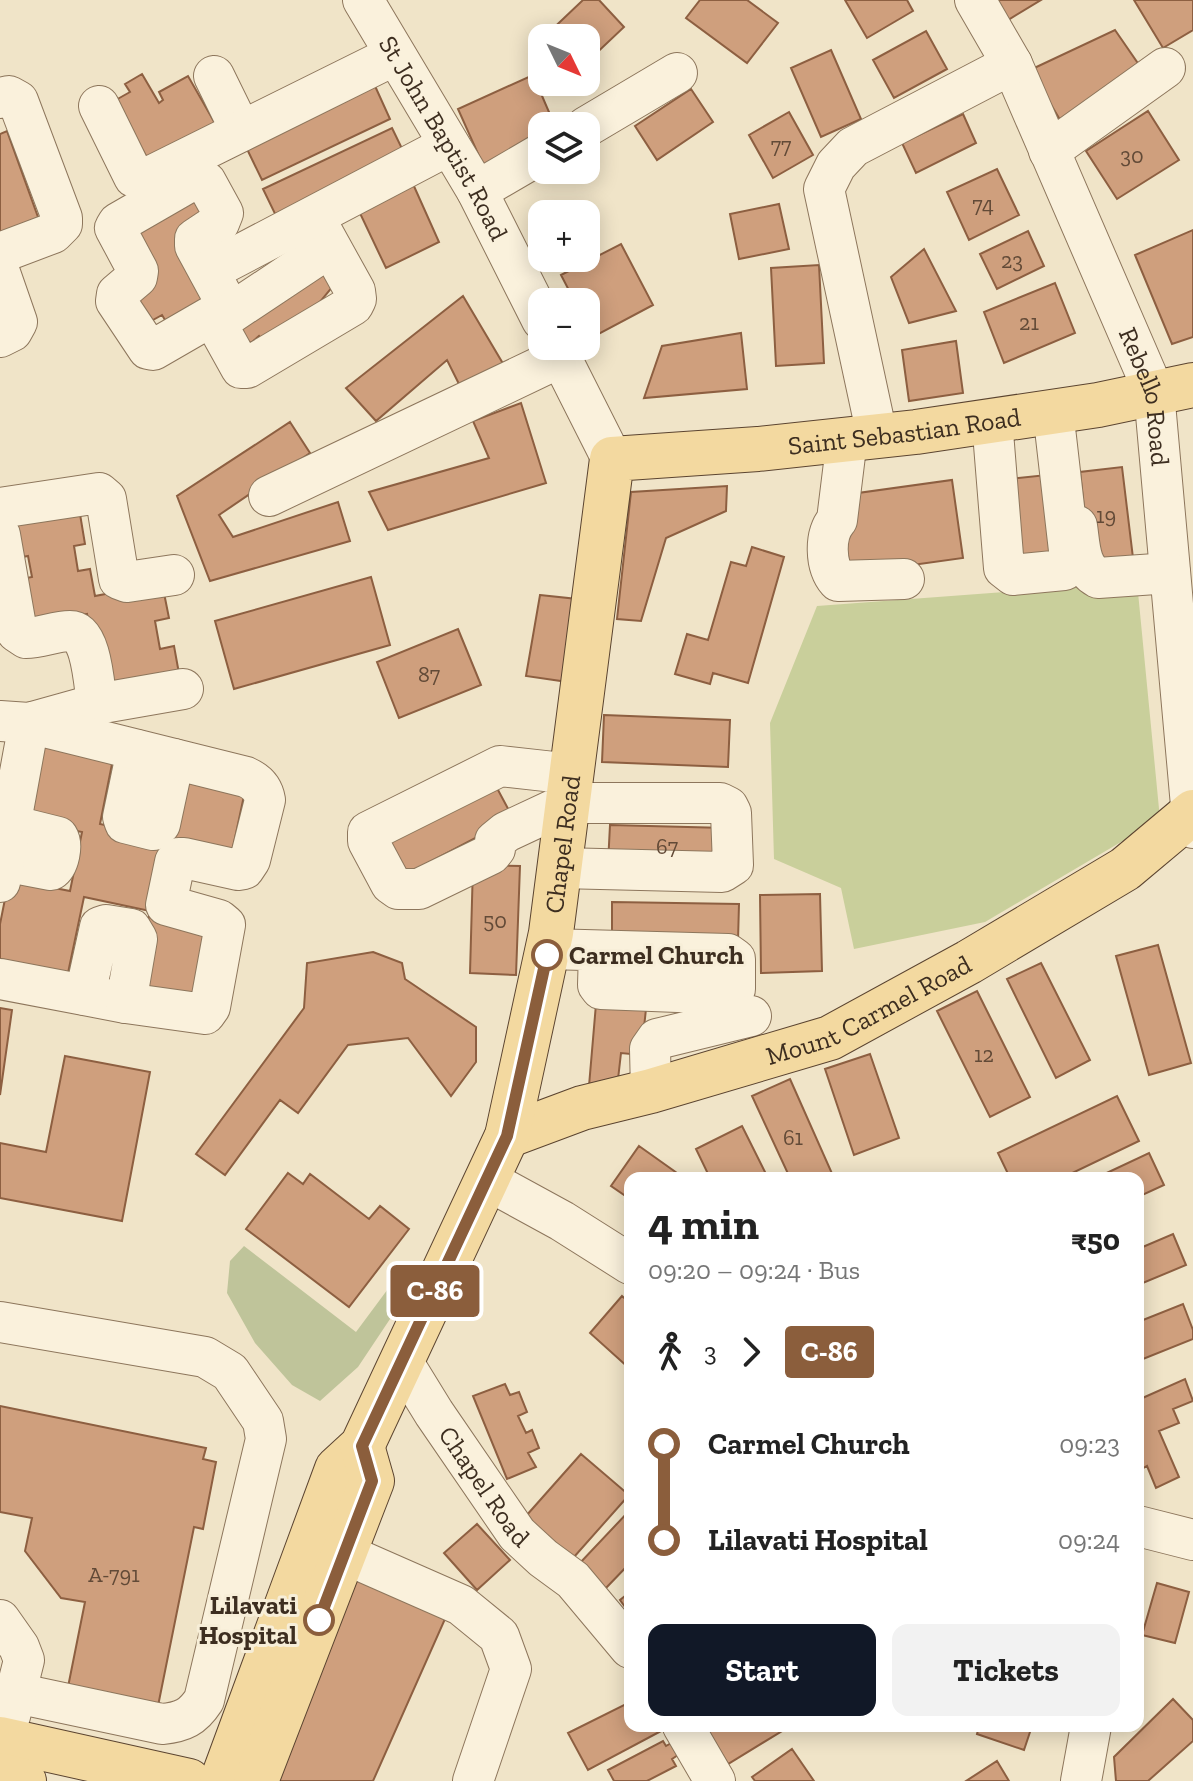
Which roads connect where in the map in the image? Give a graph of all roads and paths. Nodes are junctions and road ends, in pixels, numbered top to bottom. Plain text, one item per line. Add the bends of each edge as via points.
1 (363, 0) edge
2 (975, 0) edge
3 (395, 55) junction
4 (1012, 64) junction
5 (1165, 68) dead end
6 (677, 73) dead end
7 (214, 76) dead end
8 (0, 98) edge
9 (99, 106) dead end
10 (600, 119) edge
11 (241, 131) junction
12 (449, 145) junction
13 (1049, 151) junction
14 (528, 161) edge
15 (477, 191) junction
16 (0, 253) edge
17 (209, 271) dead end
18 (0, 273) edge
19 (528, 292) edge
20 (0, 337) edge
21 (542, 360) edge
22 (562, 360) edge
23 (1174, 388) edge
24 (1056, 411) junction
25 (992, 420) junction
26 (862, 437) junction
27 (612, 459) junction
28 (269, 496) dead end
29 (0, 512) edge
30 (1170, 573) junction
31 (174, 575) dead end
32 (904, 579) dead end
33 (183, 689) dead end
34 (97, 704) junction
35 (14, 722) edge
36 (724, 782) dead end
37 (570, 786) junction
38 (1193, 818) edge
39 (5, 856) edge
40 (560, 868) junction
41 (548, 949) junction
42 (0, 979) edge
43 (85, 995) junction
44 (126, 1003) junction
45 (728, 1011) junction
46 (716, 1072) junction
47 (651, 1091) junction
48 (507, 1136) junction
49 (487, 1180) junction
50 (624, 1260) edge
51 (0, 1322) edge
52 (402, 1361) junction
53 (362, 1446) junction
54 (1144, 1528) edge
55 (1193, 1540) edge
56 (345, 1554) junction
57 (2, 1627) edge
58 (624, 1641) edge
59 (214, 1658) junction
60 (278, 1678) junction
61 (16, 1693) junction
62 (127, 1713) junction
63 (261, 1722) junction
64 (686, 1732) edge
65 (1090, 1732) edge
66 (1, 1751) edge
67 (114, 1764) junction
68 (24, 1781) edge
69 (189, 1781) edge
70 (222, 1781) edge
71 (256, 1781) edge
72 (473, 1781) edge
73 (715, 1781) edge
74 (1081, 1781) edge

1 - 3 street, St John Baptist Road
2 - 4 street, Rebello Road
3 - 11 street
3 - 12 street, St John Baptist Road
4 - 13 street, Rebello Road
4 - 26 street via 853,147 824,189
5 - 13 street
6 - 10 street
7 - 11 street
8 - 16 street via 18,101 62,224 53,233
9 - 11 street via 140,180
12 - 15 street, St John Baptist Road
12 - 17 street via 322,232
13 - 23 street, Rebello Road
14 - 15 street
15 - 19 street, St John Baptist Road
18 - 20 street via 17,322
21 - 28 street
22 - 27 street
23 - 24 main road, Saint Sebastian Road
23 - 30 street, Rebello Road
24 - 25 main road, Saint Sebastian Road
24 - 25 street via 1070,559 1064,570 1013,575 1004,568
24 - 30 street via 1085,567 1098,578
25 - 26 main road, Saint Sebastian Road
26 - 27 main road, Saint Sebastian Road
26 - 32 street via 827,539 832,573 838,581
27 - 37 main road, Chapel Road
29 - 31 street via 99,493 106,499 119,579
29 - 34 street via 17,632 26,638 79,633 88,648
30 - 38 street, Rebello Road
33 - 34 street
34 - 35 street
35 - 39 street
35 - 44 street via 253,780 263,792 244,869 184,858 175,862 166,905 225,925 207,1012
36 - 37 street
37 - 40 main road, Chapel Road
37 - 40 street via 724,804 731,813 733,865 722,872
38 - 46 main road, Mount Carmel Road via 1125,869 830,1038
40 - 41 main road, Chapel Road
41 - 45 street via 728,954 735,959 735,989
41 - 48 main road, Chapel Road
42 - 43 street
43 - 44 street
43 - 44 street via 100,927 131,929 137,939
45 - 46 street
45 - 47 street via 652,1044
46 - 47 main road, Mount Carmel Road
47 - 48 main road, Mount Carmel Road via 582,1108
48 - 49 main road, Chapel Road
49 - 50 street
49 - 52 main road, Chapel Road
51 - 59 street via 205,1357 230,1372 263,1421 266,1439
52 - 53 main road
52 - 58 street, Chapel Road via 517,1534 573,1580
53 - 56 main road via 372,1481
53 - 60 main road via 337,1469
54 - 55 street
56 - 60 main road
56 - 72 street via 461,1605 499,1636 511,1669
57 - 61 street via 24,1660
59 - 60 street
59 - 62 street via 204,1700 186,1720 162,1724
60 - 63 main road
61 - 62 street
61 - 66 street
62 - 67 street
63 - 70 main road
63 - 71 main road
64 - 73 street
65 - 74 street
66 - 67 main road
66 - 68 main road
67 - 69 main road

